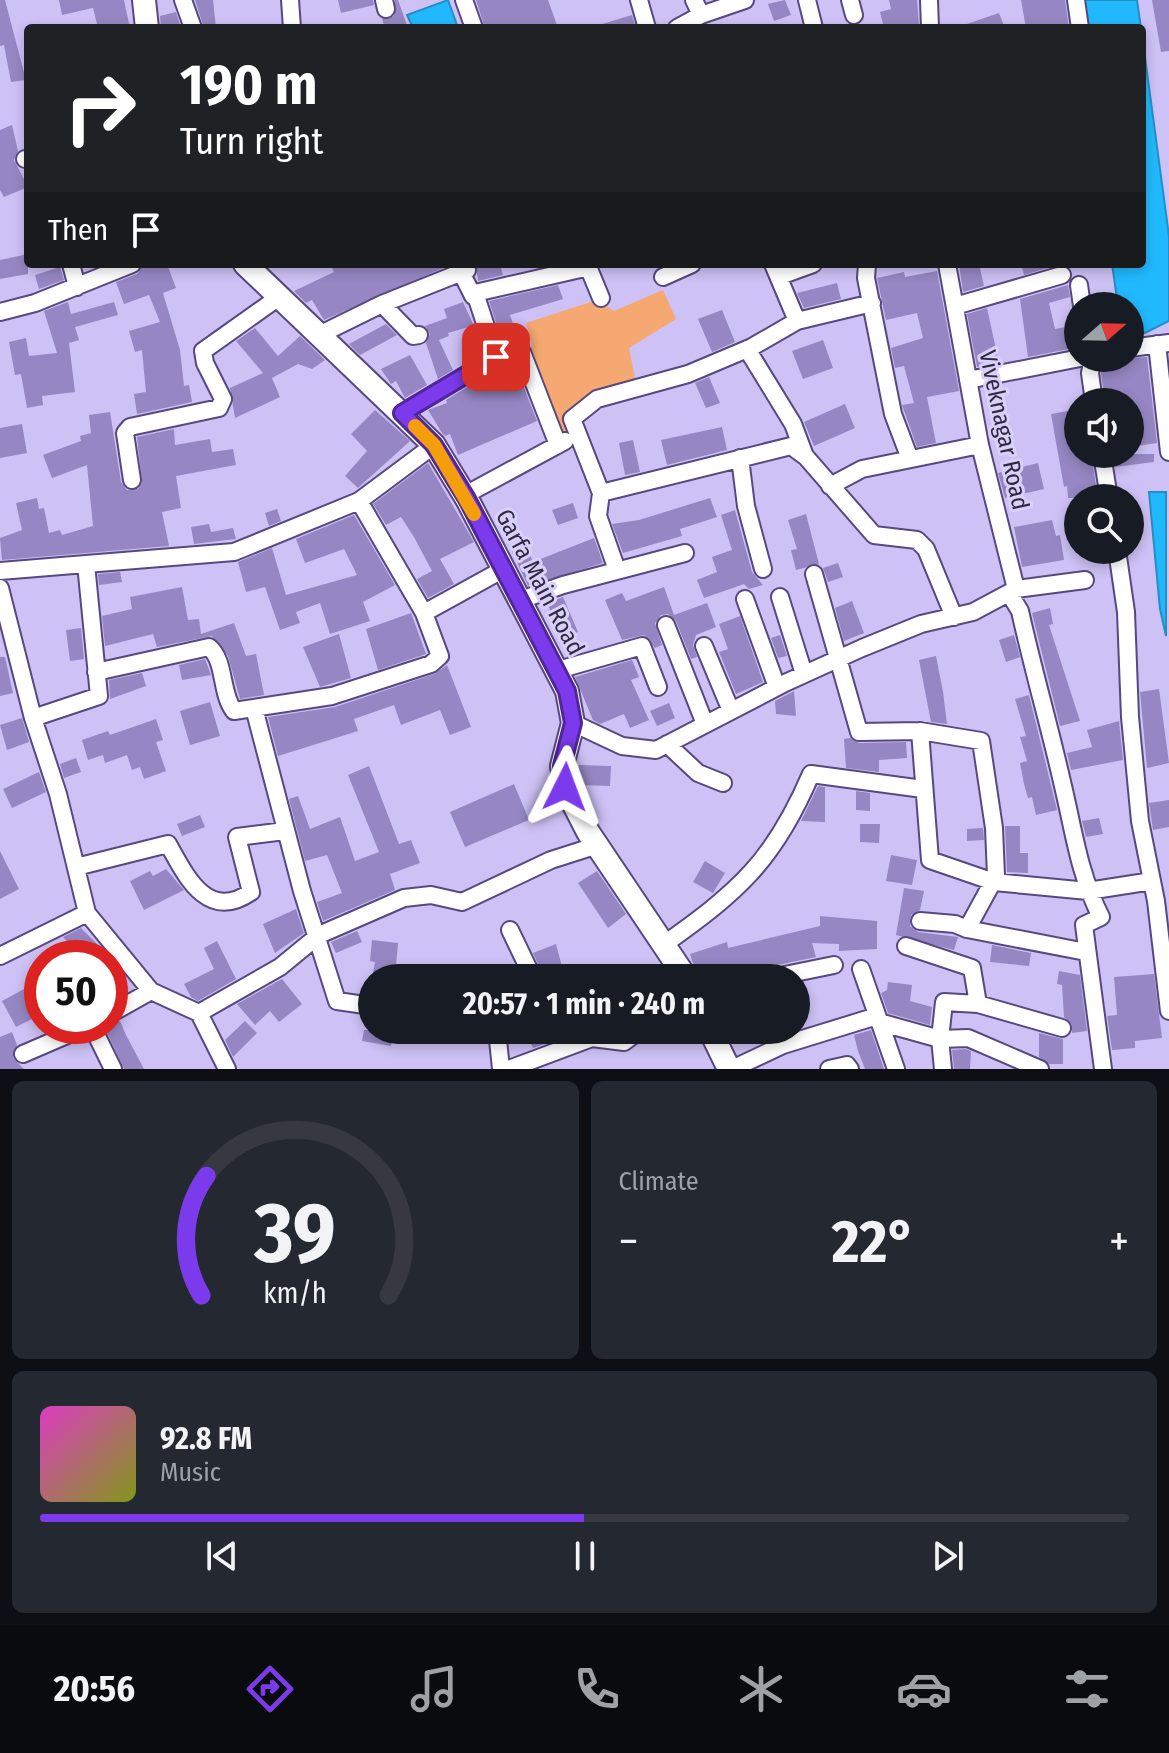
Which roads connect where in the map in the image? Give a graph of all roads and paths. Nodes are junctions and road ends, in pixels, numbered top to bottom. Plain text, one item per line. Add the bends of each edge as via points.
1 (144, 0) edge
2 (183, 0) edge
3 (290, 0) edge
4 (464, 0) edge
5 (639, 0) edge
6 (745, 0) edge
7 (807, 0) edge
8 (929, 0) edge
9 (1076, 0) edge
10 (697, 7) edge
11 (147, 24) edge
12 (192, 24) edge
13 (292, 24) edge
14 (473, 24) edge
15 (646, 24) edge
16 (681, 24) edge
17 (813, 24) edge
18 (930, 24) edge
19 (1079, 24) edge
20 (72, 268) edge
21 (122, 268) edge
22 (249, 268) edge
23 (580, 268) edge
24 (589, 268) edge
25 (683, 268) edge
26 (868, 268) edge
27 (948, 268) edge
28 (777, 270) edge
29 (1062, 275) dead end
30 (663, 277) dead end
31 (1079, 285) dead end
32 (77, 287) junction
33 (1080, 292) edge
34 (475, 293) junction
35 (279, 297) junction
36 (601, 298) dead end
37 (872, 303) junction
38 (382, 304) junction
39 (955, 306) junction
40 (0, 312) edge
41 (797, 321) junction
42 (319, 335) junction
43 (419, 335) dead end
44 (1163, 343) edge
45 (747, 349) junction
46 (496, 357) junction
47 (1064, 362) edge
48 (968, 380) junction
49 (402, 413) junction
50 (579, 434) junction
51 (434, 445) junction
52 (558, 445) junction
53 (980, 445) junction
54 (1169, 452) edge
55 (806, 457) junction
56 (740, 458) junction
57 (910, 459) junction
58 (132, 480) dead end
59 (830, 486) junction
60 (601, 493) junction
61 (465, 495) junction
62 (359, 501) junction
63 (685, 553) dead end
64 (86, 564) junction
65 (1119, 564) edge
66 (763, 569) dead end
67 (502, 570) junction
68 (617, 570) junction
69 (0, 571) edge
70 (814, 574) dead end
71 (1085, 580) dead end
72 (0, 588) edge
73 (1009, 593) junction
74 (780, 597) dead end
75 (745, 599) dead end
76 (518, 601) junction
77 (2, 607) edge
78 (424, 613) junction
79 (954, 617) junction
80 (666, 625) dead end
81 (704, 646) dead end
82 (840, 658) junction
83 (558, 670) junction
84 (96, 672) junction
85 (804, 674) junction
86 (658, 687) dead end
87 (777, 687) junction
88 (254, 708) junction
89 (731, 711) junction
90 (33, 718) junction
91 (573, 723) junction
92 (705, 724) junction
93 (920, 731) junction
94 (667, 744) junction
95 (723, 783) dead end
96 (923, 789) junction
97 (285, 831) junction
98 (598, 845) junction
99 (76, 867) junction
100 (1152, 881) junction
101 (994, 882) junction
102 (1088, 891) junction
103 (87, 913) junction
104 (920, 921) dead end
105 (967, 929) junction
106 (510, 930) dead end
107 (319, 935) junction
108 (663, 945) junction
109 (906, 946) dead end
110 (1086, 952) junction
111 (0, 956) edge
112 (526, 964) edge
113 (673, 964) edge
114 (834, 965) dead end
115 (861, 969) dead end
116 (810, 970) edge
117 (151, 991) junction
118 (128, 1004) edge
119 (358, 1004) edge
120 (978, 1004) junction
121 (1169, 1011) edge
122 (199, 1013) junction
123 (878, 1019) junction
124 (1062, 1028) dead end
125 (940, 1039) junction
126 (47, 1044) edge
127 (100, 1044) edge
128 (498, 1044) edge
129 (563, 1044) edge
130 (573, 1044) edge
131 (717, 1044) edge
132 (564, 1047) junction
133 (23, 1054) dead end
134 (113, 1069) edge
135 (227, 1069) edge
136 (501, 1069) edge
137 (509, 1069) edge
138 (730, 1069) edge
139 (829, 1069) edge
140 (850, 1069) edge
141 (896, 1069) edge
142 (943, 1069) edge
143 (1039, 1069) edge
144 (1103, 1069) edge

1 - 11 main road
2 - 12 street
3 - 13 street
4 - 14 street
5 - 15 street
6 - 10 street
7 - 17 street
8 - 18 street
9 - 19 street
10 - 16 street
20 - 32 street
21 - 32 street
22 - 35 main road, Garfa Main Road
23 - 34 street
24 - 36 street
25 - 30 street
26 - 37 street
27 - 39 street, Viveknagar Road
28 - 41 street
29 - 39 street
31 - 33 street
32 - 40 street
34 - 38 street via 465,272
34 - 46 street
35 - 42 main road, Garfa Main Road
35 - 58 street via 203,351 223,399 219,408 130,427 125,433
37 - 41 street
37 - 57 street via 893,414
38 - 42 street
38 - 43 street via 413,336
39 - 48 street, Viveknagar Road
41 - 45 street
42 - 49 main road, Garfa Main Road
44 - 54 street
45 - 50 street via 688,374 597,399 572,419
45 - 55 street via 793,424
46 - 49 street
46 - 52 street via 522,352
47 - 48 street
48 - 53 street, Viveknagar Road
49 - 51 main road, Garfa Main Road
50 - 52 street
50 - 60 street
51 - 61 main road, Garfa Main Road
51 - 62 street
52 - 61 street
53 - 57 street
53 - 73 street, Viveknagar Road
55 - 56 street via 791,446
55 - 59 street
56 - 60 street
56 - 66 street
57 - 59 street via 862,469
59 - 79 street via 874,535 917,540 926,549
60 - 68 street via 598,516
61 - 67 main road, Garfa Main Road
62 - 64 street via 234,552
62 - 78 street
63 - 68 street
64 - 69 street
64 - 84 street
65 - 100 street via 1140,821
67 - 76 main road, Garfa Main Road
67 - 78 street
68 - 76 street
70 - 82 street
71 - 73 street
72 - 77 street
73 - 79 street
73 - 102 street, Viveknagar Road via 1020,611
74 - 85 street
75 - 87 street
76 - 83 main road, Garfa Main Road
77 - 90 street
78 - 88 street via 439,647 440,656 431,664 332,696
79 - 82 street via 921,624
80 - 92 street
81 - 89 street
82 - 85 street
82 - 93 street via 859,732
83 - 86 street via 642,646
83 - 91 main road, Garfa Main Road
84 - 88 street via 209,647 231,709
84 - 90 street via 99,696
85 - 87 street
87 - 89 street
88 - 97 street
89 - 92 street
90 - 99 street
91 - 94 street via 622,746 656,750
91 - 98 main road, Garfa Main Road via 562,775
92 - 94 street
93 - 96 street
93 - 101 street via 981,741 994,828
94 - 95 street via 698,773
96 - 101 street via 930,860
96 - 108 street via 811,774 790,823 764,862
97 - 99 street via 237,837 251,892 239,900 209,898 194,890 168,844
97 - 107 street
98 - 107 street via 551,860 462,902 431,895 404,898
98 - 108 main road, Garfa Main Road
99 - 103 street
100 - 102 street
100 - 121 street
101 - 102 street
101 - 105 street
102 - 110 street, Viveknagar Road via 1101,917 1084,925
103 - 111 street
103 - 117 street
104 - 105 street
105 - 110 street
106 - 112 street
107 - 119 street via 337,1001
107 - 122 street via 280,967
108 - 113 main road, Garfa Main Road
109 - 120 street via 972,968
110 - 144 street
114 - 116 street
115 - 123 street
117 - 118 street
117 - 122 street
120 - 124 street
120 - 125 street via 944,1002
122 - 135 street
123 - 125 street
123 - 138 street via 783,1045
123 - 141 street
125 - 142 street
125 - 143 street via 968,1038
126 - 133 street
127 - 134 street
128 - 136 street
129 - 132 street
130 - 132 street
131 - 138 main road
132 - 137 street
139 - 140 street

